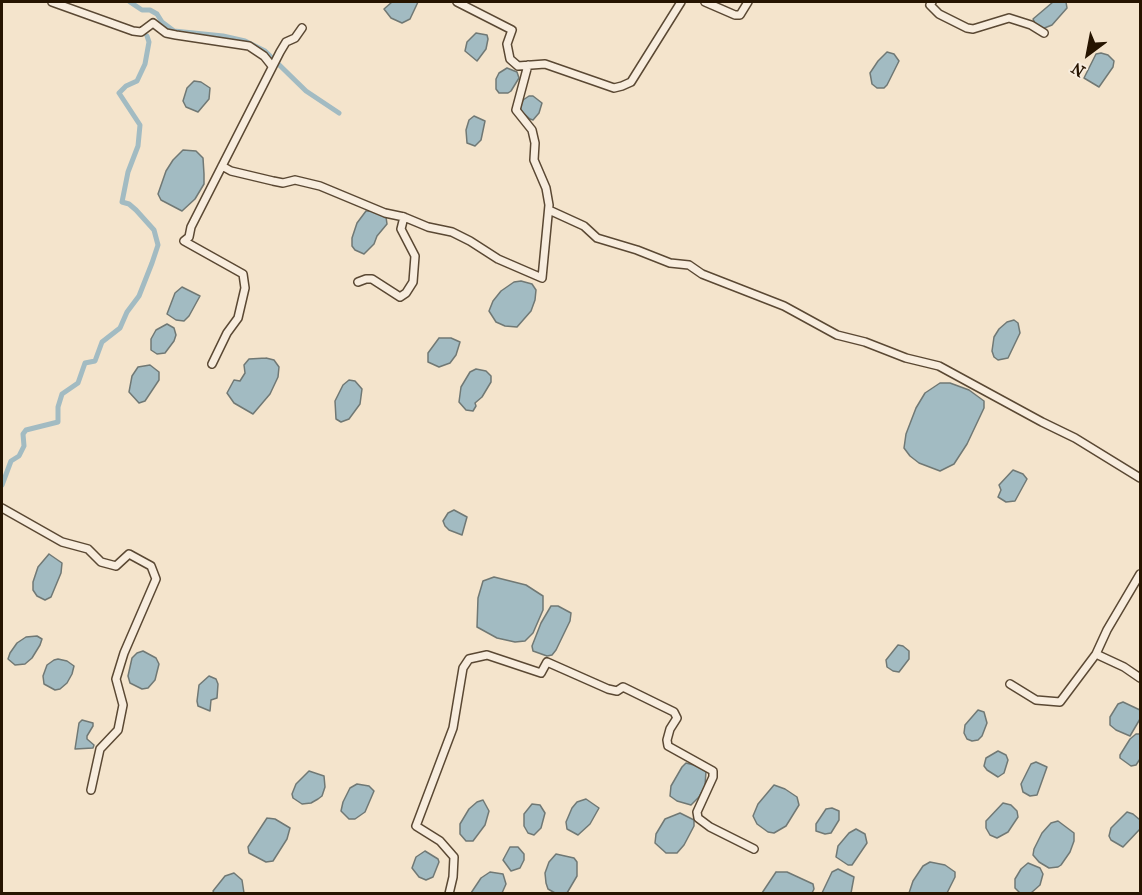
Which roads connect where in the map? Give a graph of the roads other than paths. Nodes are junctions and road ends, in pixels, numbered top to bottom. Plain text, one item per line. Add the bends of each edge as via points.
1 (52, 2) edge
2 (456, 2) edge
3 (681, 2) edge
4 (705, 2) edge
5 (748, 2) edge
6 (932, 2) edge
7 (302, 28) dead end
8 (1044, 33) dead end
9 (528, 65) junction
10 (272, 66) junction
11 (222, 166) junction
12 (549, 210) junction
13 (404, 217) junction
14 (358, 282) dead end
15 (212, 364) dead end
16 (1140, 478) edge
17 (2, 508) edge
18 (1140, 574) edge
19 (1096, 654) junction
20 (1140, 678) edge
21 (1010, 684) dead end
22 (91, 790) dead end
23 (754, 849) dead end
24 (449, 894) edge

1 - 10 street via 133,31 141,32 153,23 166,33 249,46
2 - 9 street via 512,30 507,44 510,59 518,66
3 - 9 street via 631,82 622,86 614,88 545,64
4 - 5 street via 735,15 740,15
6 - 8 street via 930,6 939,14 967,28 1009,18
7 - 10 street via 286,42
9 - 12 street via 516,110 532,130 534,160 546,188
10 - 11 street
11 - 13 street via 273,181 295,180 320,186
11 - 15 street via 189,237 183,241 243,274 245,288 238,318
12 - 13 street via 542,278 498,259 452,232
12 - 16 street via 584,226 597,238 670,263 689,265 702,274 784,306 837,335 939,366 1075,438
13 - 14 street via 401,229 415,256 412,282 406,293 400,297 372,279
17 - 22 street via 62,542 88,549 101,562 116,566 129,554 151,566 156,579 124,653 116,679 123,705 118,730 100,749
18 - 19 street
19 - 20 street
19 - 21 street via 1060,702 1036,700
23 - 24 street via 698,818 713,771 668,746 670,729 677,718 674,712 623,687 617,691 608,689 548,662 541,673 487,655 469,659 463,668 453,729 416,826 440,841 454,857

